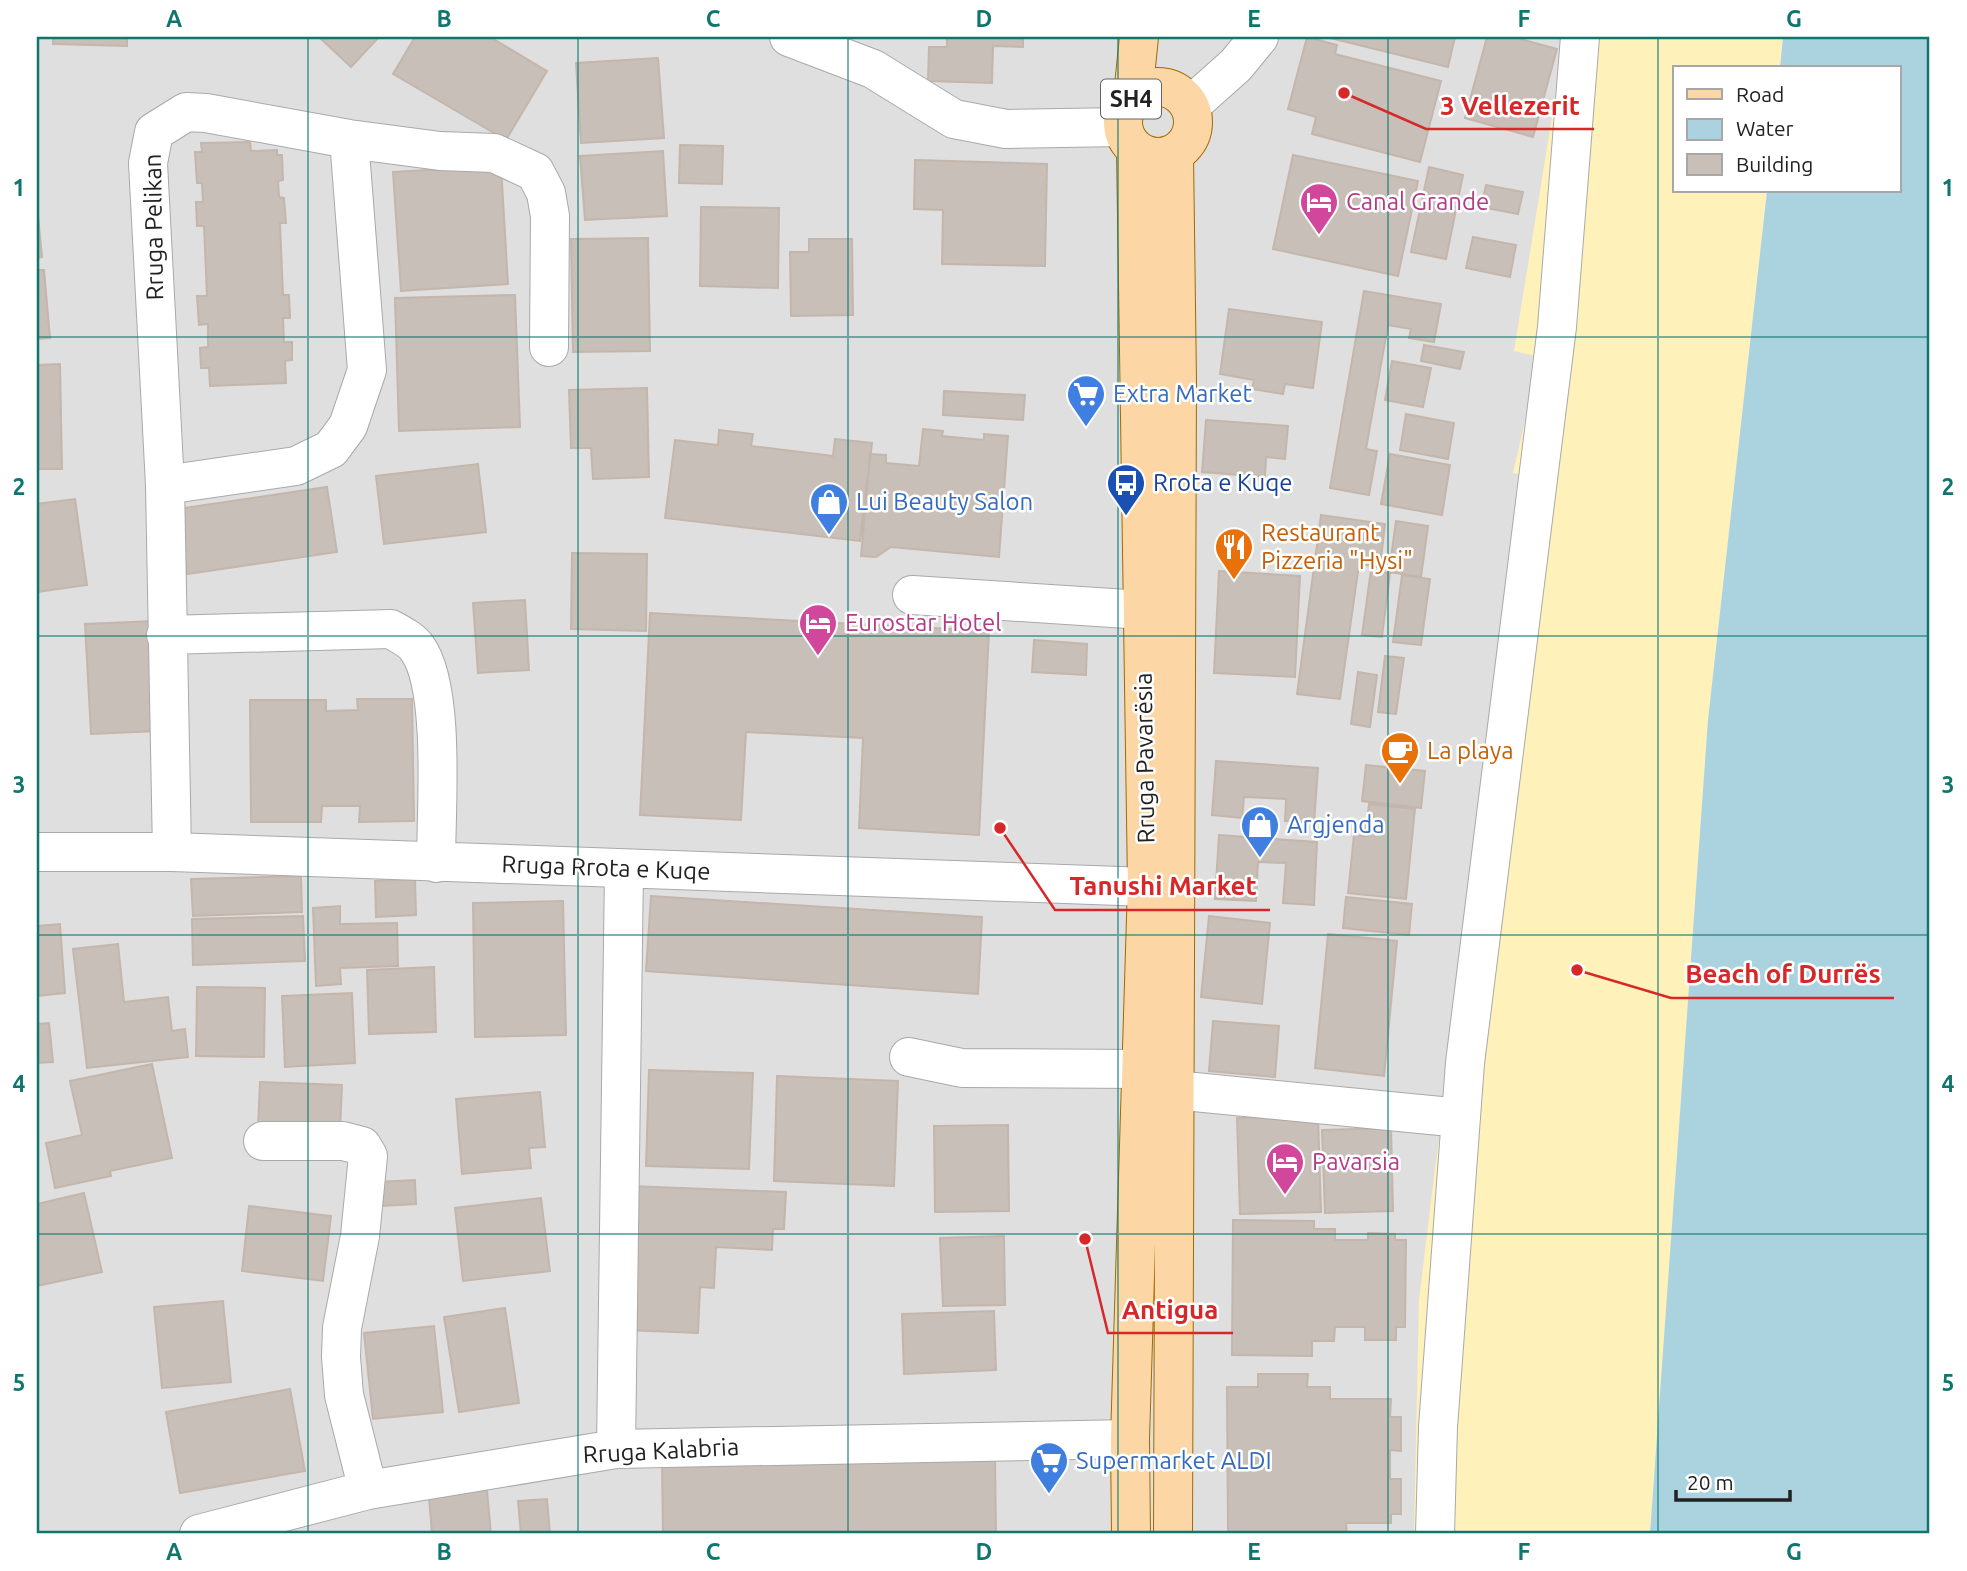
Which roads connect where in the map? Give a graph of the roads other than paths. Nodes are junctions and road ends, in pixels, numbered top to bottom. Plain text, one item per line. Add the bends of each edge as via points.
1 (789, 37) edge
2 (851, 37) edge
3 (1141, 37) edge
4 (1259, 37) edge
5 (1580, 37) edge
6 (873, 69) junction
7 (1149, 113) junction
8 (349, 139) junction
9 (1174, 154) junction
10 (549, 347) dead end
11 (165, 485) junction
12 (912, 595) dead end
13 (1143, 610) junction
14 (166, 635) junction
15 (37, 852) edge
16 (172, 852) junction
17 (436, 863) junction
18 (624, 869) junction
19 (1161, 887) junction
20 (909, 1057) dead end
21 (1142, 1069) junction
22 (1174, 1090) junction
23 (1461, 1118) junction
24 (262, 1141) dead end
25 (1130, 1439) junction
26 (616, 1449) junction
27 (368, 1490) junction
28 (200, 1534) edge
29 (1131, 1534) edge
30 (1173, 1534) edge
31 (1435, 1534) edge

1 - 6 street
2 - 6 street
3 - 7 main road, Rruga Pavarësia / SH4
4 - 7 street via 1236,65
5 - 23 street via 1558,327
6 - 7 street via 954,119 1006,129
7 - 9 main road, SH4 via 1148,157
7 - 9 main road, SH4 via 1192,133
7 - 13 main road, Rruga Pavarësia / SH4
8 - 10 street, Rruga Pelikan via 494,153 535,172 546,193 550,216
8 - 11 street via 367,370 348,426 331,449 296,466
8 - 11 street, Rruga Pelikan via 186,112 154,132 148,163
9 - 19 main road, Rruga Pavarësia / SH4 via 1177,382
11 - 14 street, Rruga Pelikan
12 - 13 street
13 - 19 main road, Rruga Pavarësia / SH4
14 - 16 street, Rruga Pelikan
14 - 17 street via 391,629 416,645 428,665 435,694
15 - 16 street, Rruga Rrota e Kuqe
16 - 17 street, Rruga Rrota e Kuqe
17 - 18 street, Rruga Rrota e Kuqe
18 - 19 street, Rruga Rrota e Kuqe
18 - 26 street
19 - 21 main road, Rruga Pavarësia / SH4
19 - 22 main road, Rruga Pavarësia / SH4
20 - 21 street via 962,1068
21 - 25 main road, Rruga Pavarësia / SH4
22 - 23 street
22 - 30 main road, Rruga Pavarësia / SH4
23 - 31 street via 1438,1427
24 - 27 street via 343,1141 362,1146 368,1156 341,1357 344,1395
25 - 26 street, Rruga Kalabria
25 - 29 main road, Rruga Pavarësia / SH4
26 - 27 street, Rruga Kalabria
27 - 28 street, Rruga Kalabria

